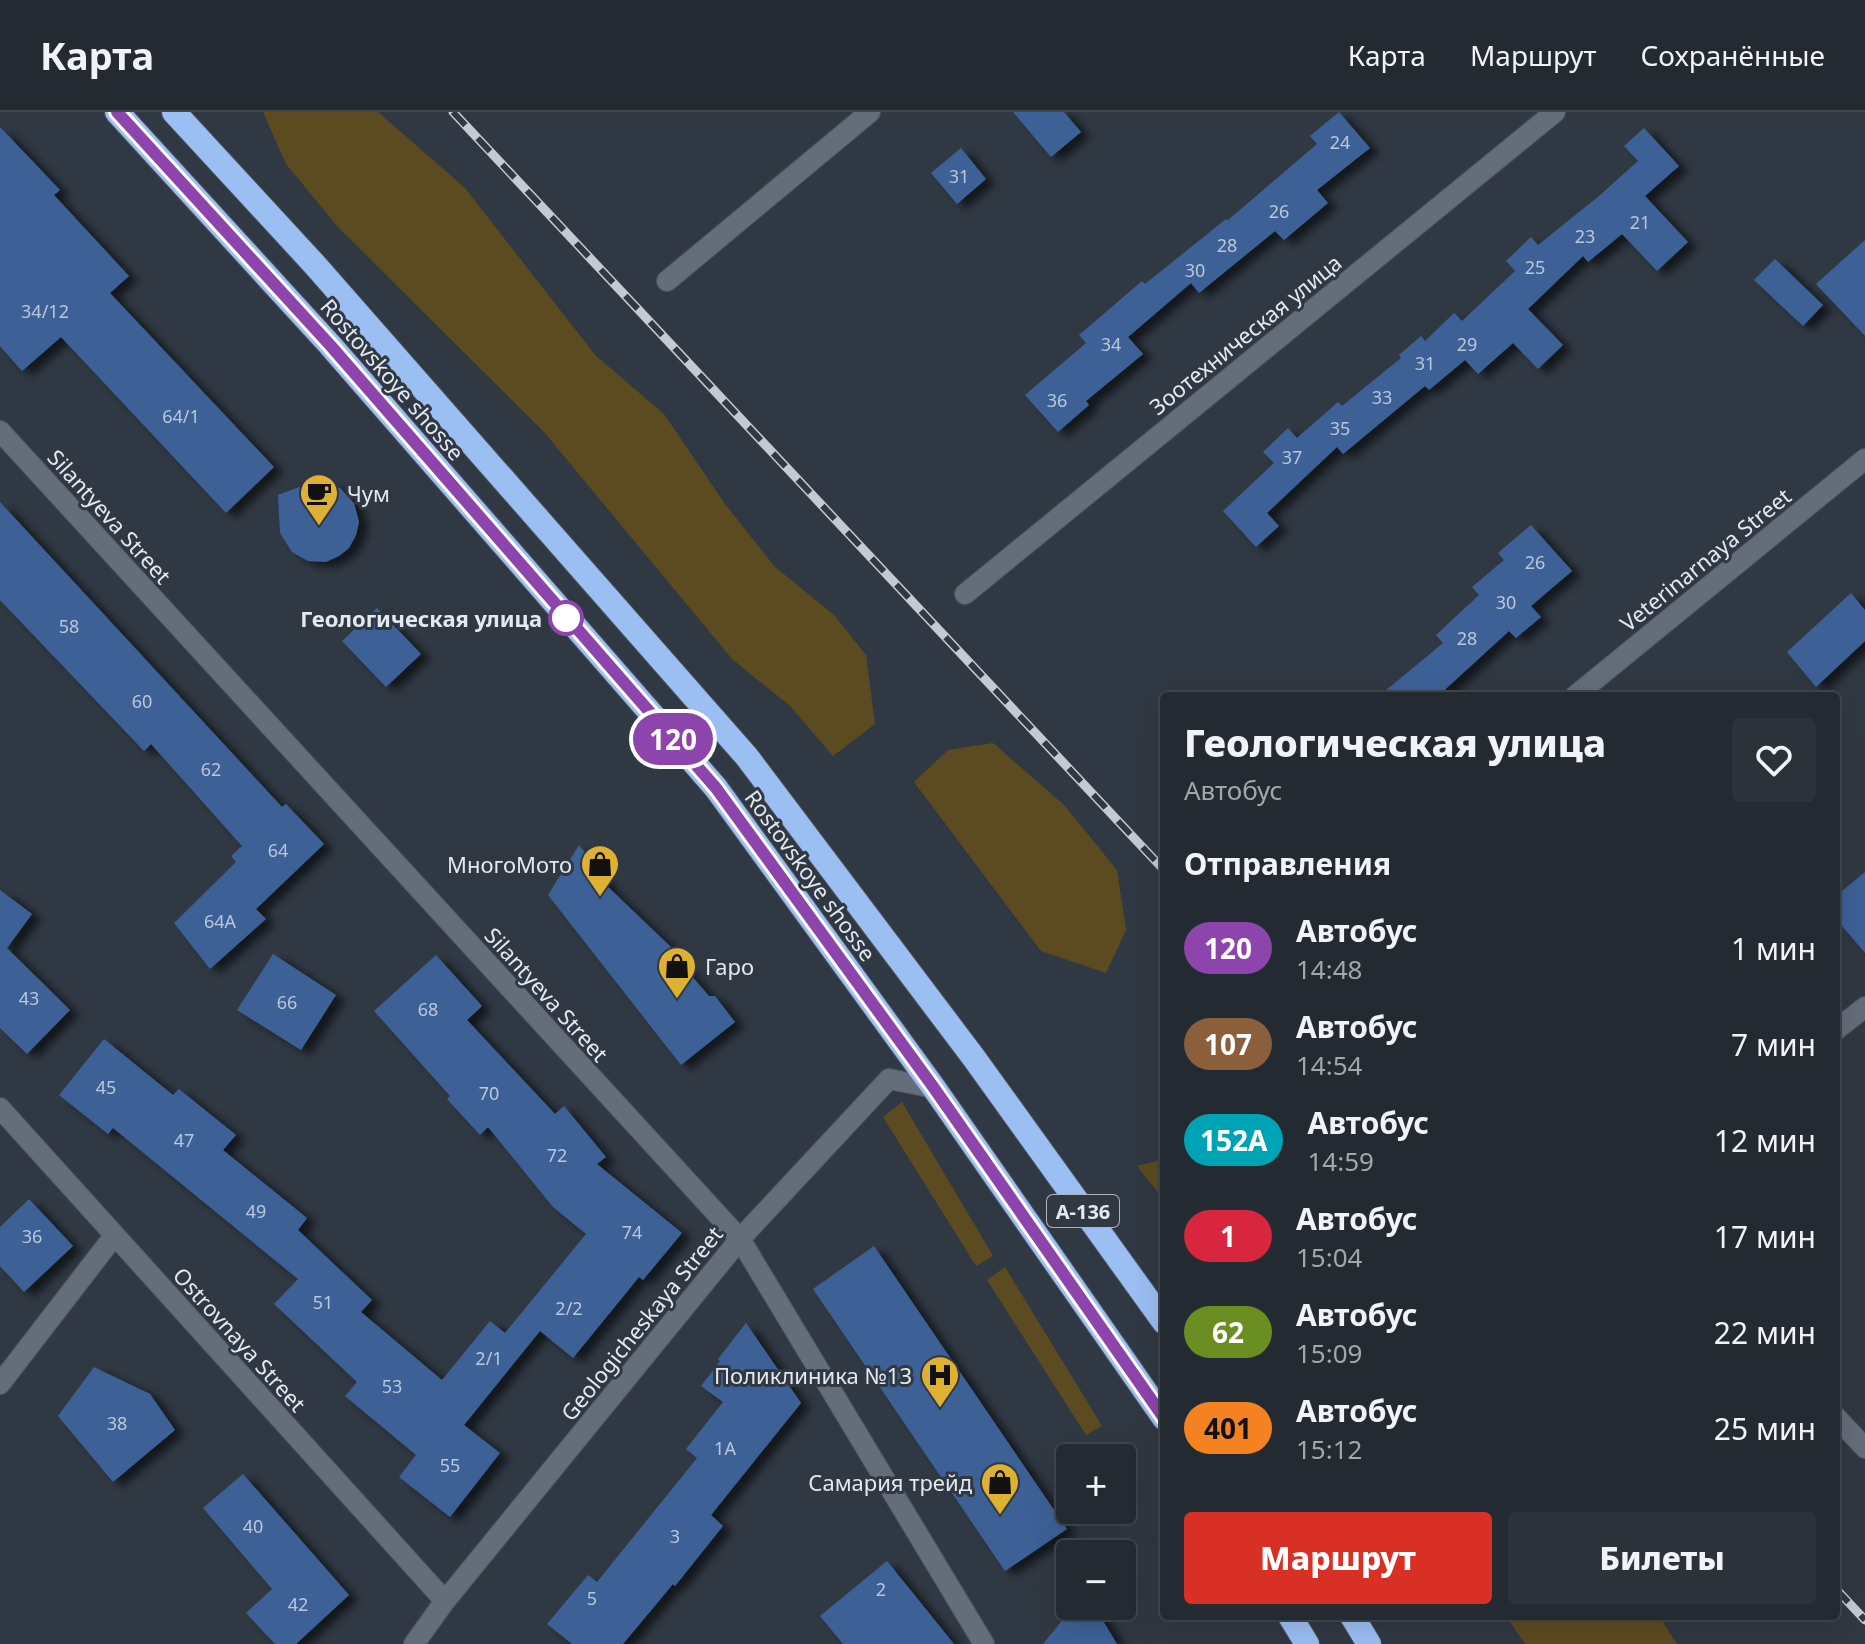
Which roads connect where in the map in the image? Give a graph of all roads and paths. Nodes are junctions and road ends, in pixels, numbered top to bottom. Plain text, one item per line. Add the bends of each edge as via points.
1 (117, 112) edge
2 (174, 112) edge
3 (870, 112) edge
4 (1555, 112) edge
5 (667, 281) dead end
6 (0, 431) edge
7 (1865, 459) edge
8 (965, 594) dead end
9 (1580, 692) edge
10 (1865, 1007) edge
11 (1840, 1027) edge
12 (934, 1088) junction
13 (0, 1108) edge
14 (114, 1236) junction
15 (740, 1239) junction
16 (1160, 1316) edge
17 (0, 1384) edge
18 (1160, 1412) edge
19 (1840, 1421) edge
20 (1865, 1448) edge
21 (445, 1601) junction
22 (1292, 1620) edge
23 (1354, 1620) edge
24 (414, 1644) edge
25 (984, 1644) edge
26 (1307, 1644) edge
27 (1369, 1644) edge

1 - 12 highway, Rostovskoye shosse / А-136 via 330,345 716,788
2 - 16 highway, Rostovskoye shosse / А-136 via 747,757
3 - 5 street
4 - 8 street, Зоотехническая улица
6 - 15 street, Silantyeva Street
7 - 9 street, Veterinarnaya Street
10 - 11 street
12 - 15 street, Geologicheskaya Street via 889,1079
12 - 18 highway, Rostovskoye shosse / А-136
13 - 14 street, Ostrovnaya Street
14 - 17 street
14 - 21 street, Ostrovnaya Street
15 - 21 street, Geologicheskaya Street
15 - 25 street, Silantyeva Street
19 - 20 street
21 - 24 street, Geologicheskaya Street
22 - 26 highway
23 - 27 highway

